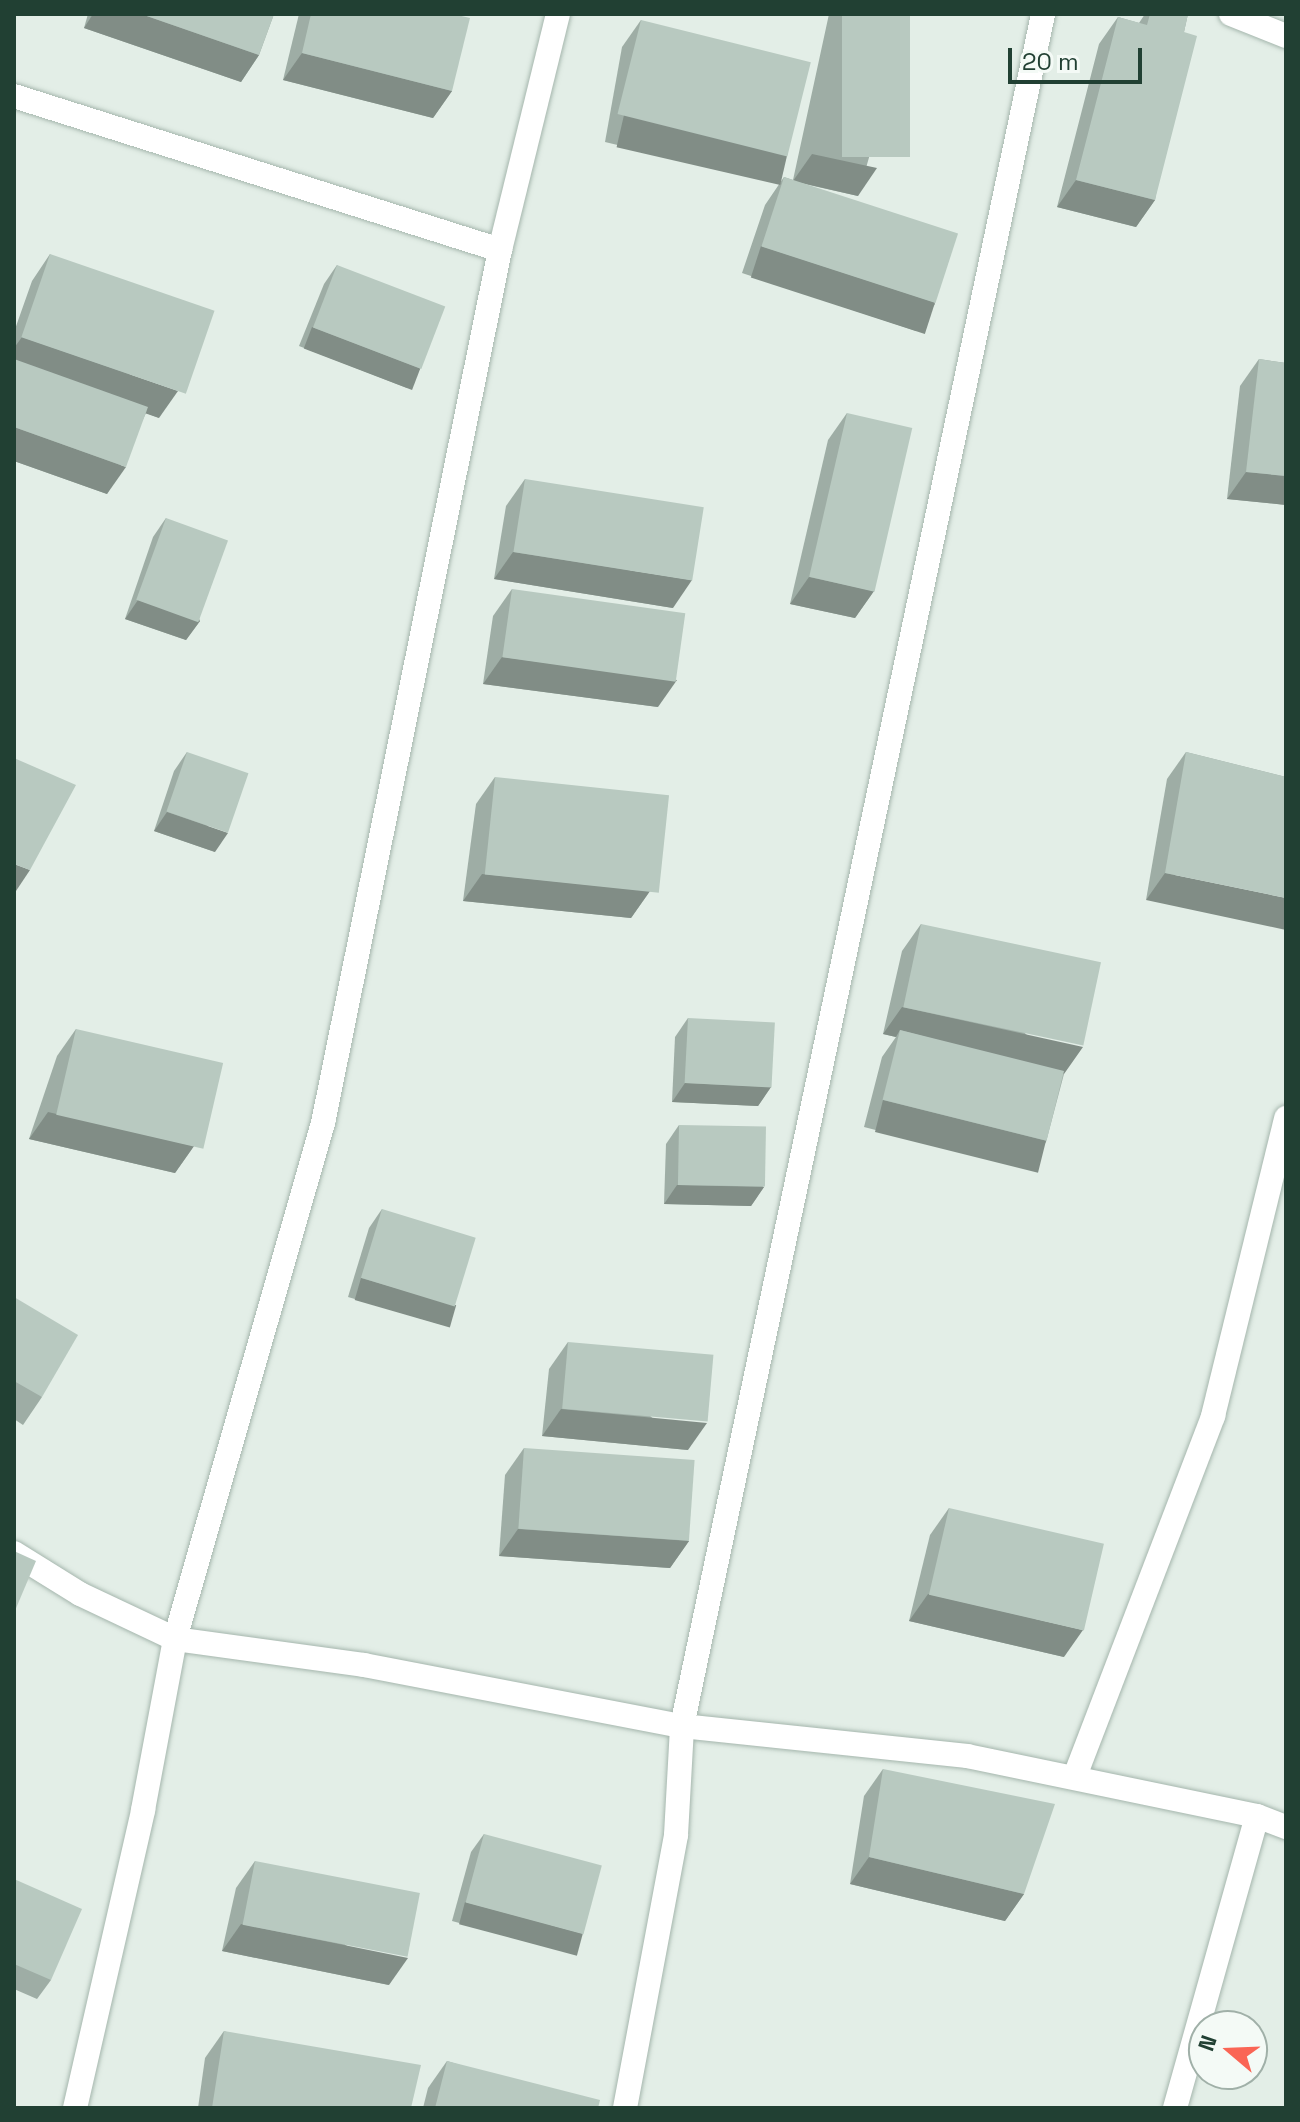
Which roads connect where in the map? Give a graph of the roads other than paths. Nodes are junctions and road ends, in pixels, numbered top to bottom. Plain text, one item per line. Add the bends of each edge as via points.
1 (558, 14) edge
2 (1043, 14) edge
3 (1231, 14) edge
4 (1286, 36) edge
5 (14, 96) edge
6 (500, 250) junction
7 (1286, 1118) edge
8 (14, 1553) edge
9 (175, 1639) junction
10 (682, 1726) junction
11 (1075, 1776) junction
12 (1257, 1816) junction
13 (1286, 1827) edge
14 (75, 2108) edge
15 (625, 2108) edge
16 (1175, 2108) edge

1 - 6 street
2 - 10 street
3 - 4 street
5 - 6 street
6 - 9 street via 323,1123
7 - 11 street via 1213,1416
8 - 9 street via 80,1594
9 - 10 street via 364,1665
9 - 14 street via 143,1810
10 - 11 street via 967,1756
10 - 15 street via 676,1835
11 - 12 street
12 - 13 street
12 - 16 street

